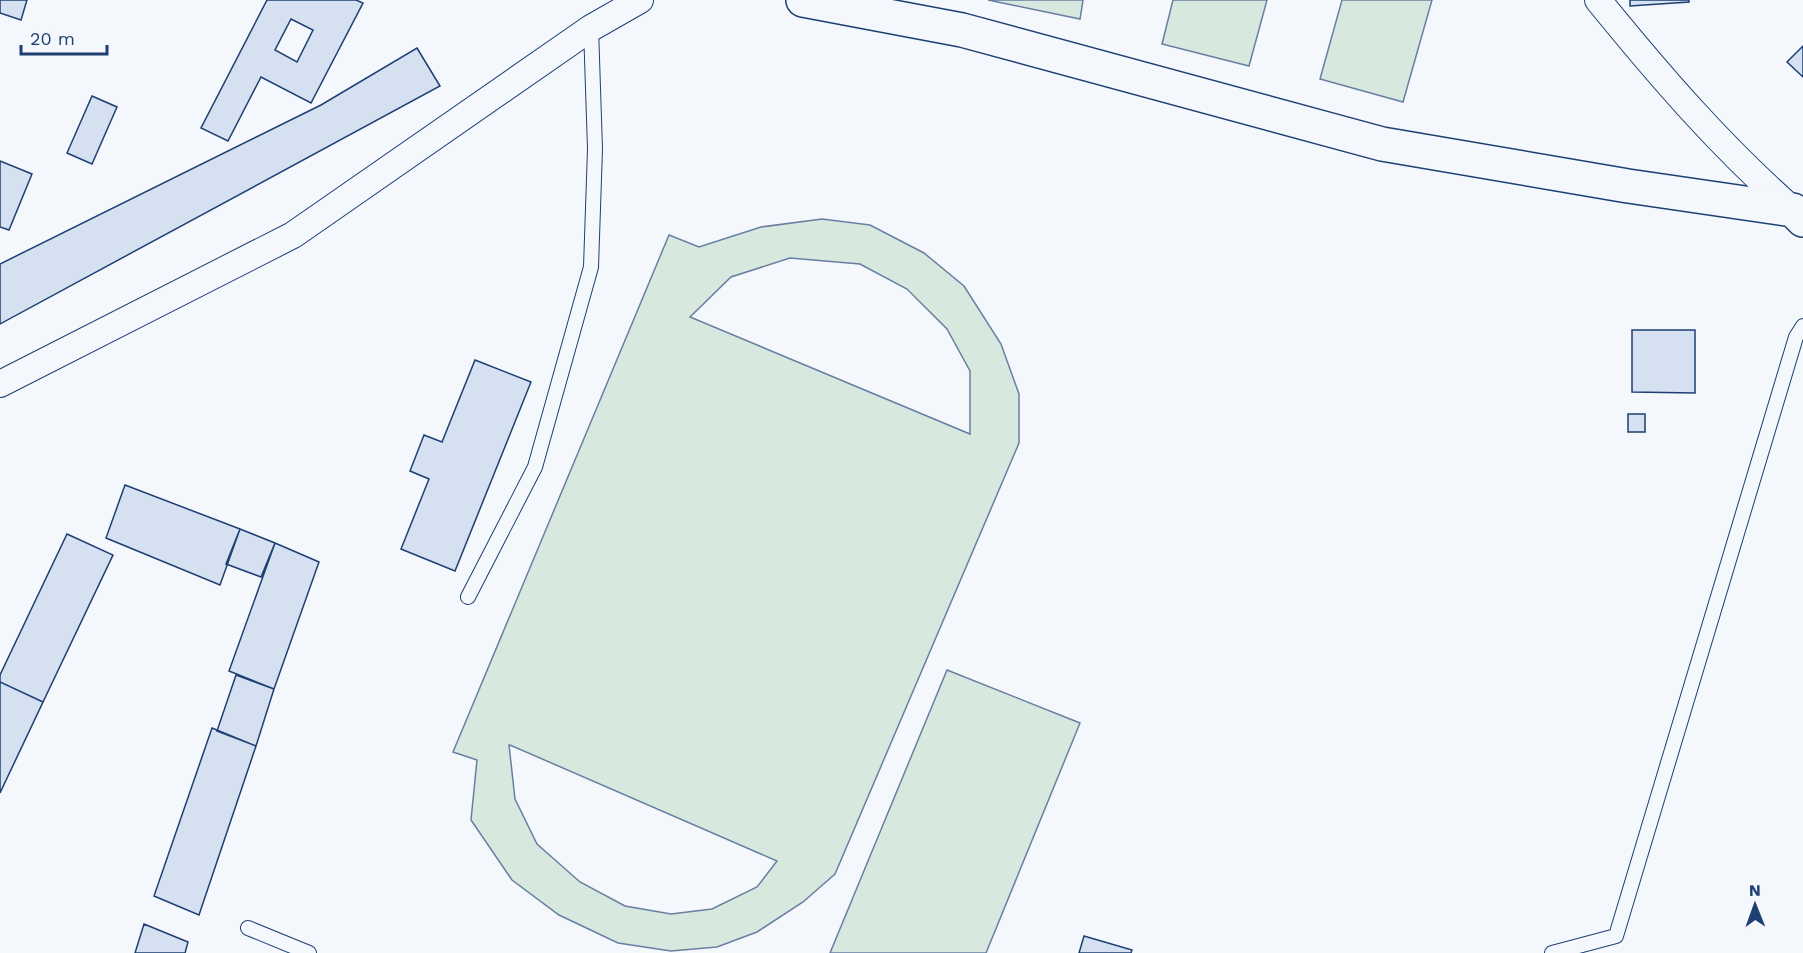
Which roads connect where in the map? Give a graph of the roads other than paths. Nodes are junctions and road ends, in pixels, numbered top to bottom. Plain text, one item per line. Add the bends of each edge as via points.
1 (640, 0) edge
2 (803, 0) edge
3 (1598, 0) edge
4 (591, 28) junction
5 (1798, 215) edge
6 (1803, 326) edge
7 (0, 384) edge
8 (468, 597) dead end
9 (248, 928) dead end
10 (309, 953) edge
11 (1552, 953) edge

1 - 4 street
2 - 5 street via 962,30 1382,144
3 - 5 street via 1677,96 1743,166
4 - 7 street via 293,235
4 - 8 lane via 595,149 591,267 535,467
6 - 11 lane via 1616,936
9 - 10 lane

